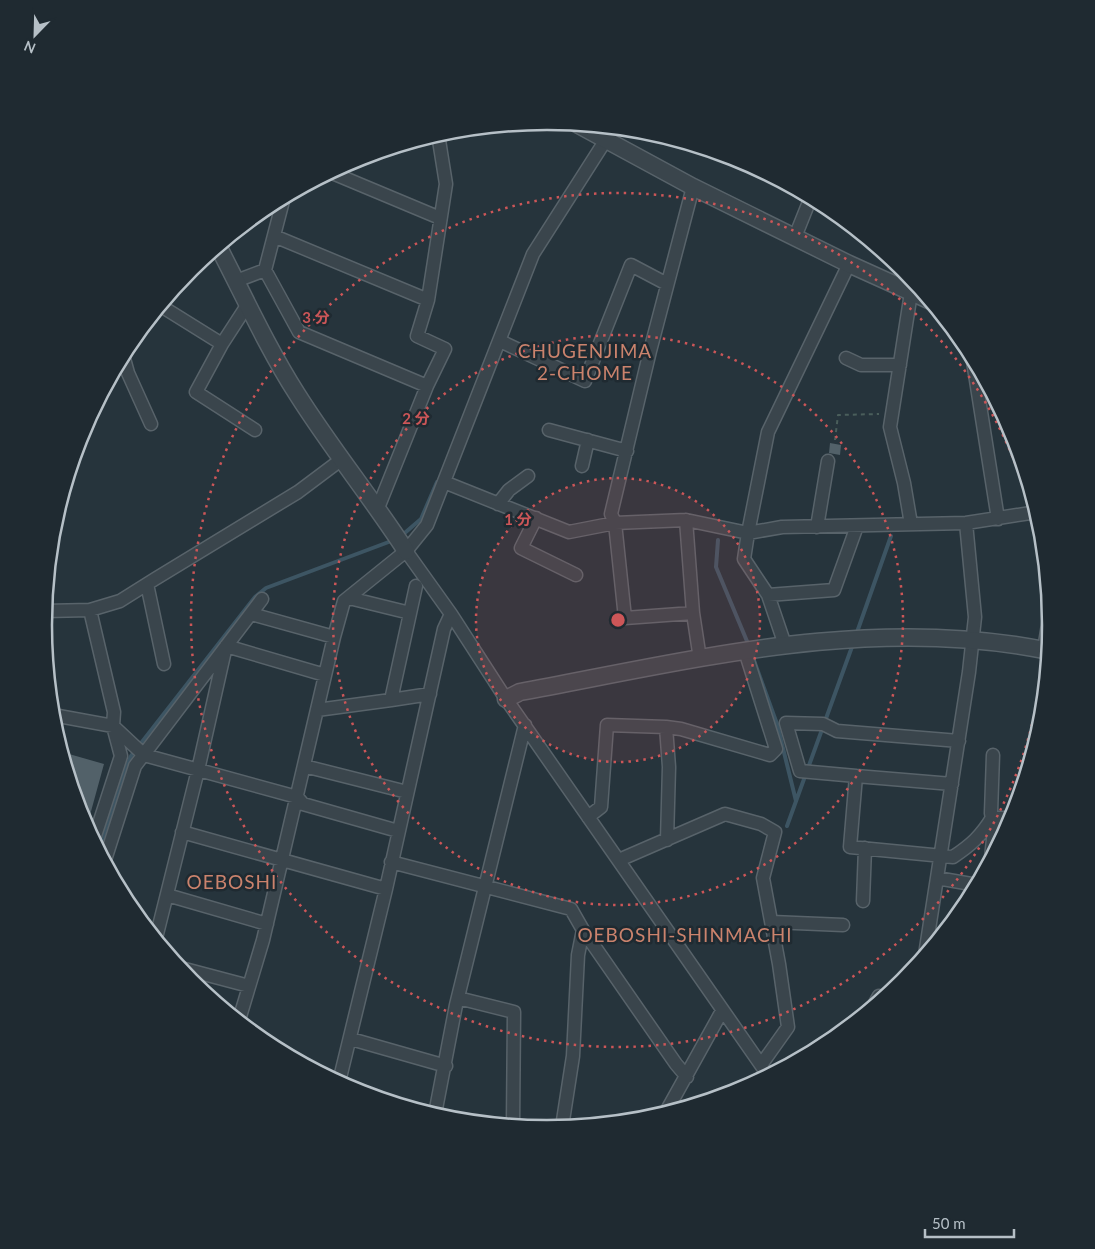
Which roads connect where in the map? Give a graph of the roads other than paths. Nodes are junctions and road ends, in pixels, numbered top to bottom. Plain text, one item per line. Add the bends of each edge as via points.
1 (605, 135) edge
2 (439, 142) edge
3 (339, 176) edge
4 (693, 187) junction
5 (808, 204) edge
6 (281, 207) edge
7 (440, 218) junction
8 (274, 236) junction
9 (794, 237) junction
10 (221, 252) edge
11 (849, 264) junction
12 (265, 270) junction
13 (236, 281) junction
14 (668, 284) junction
15 (908, 284) edge
16 (912, 289) edge
17 (428, 300) junction
18 (248, 304) junction
19 (166, 310) edge
20 (500, 341) junction
21 (222, 344) junction
22 (846, 358) dead end
23 (900, 365) junction
24 (126, 366) edge
25 (975, 376) edge
26 (427, 386) junction
27 (151, 424) dead end
28 (255, 430) dead end
29 (549, 430) dead end
30 (588, 440) junction
31 (627, 450) junction
32 (342, 459) junction
33 (828, 461) dead end
34 (582, 466) dead end
35 (528, 476) dead end
36 (444, 482) junction
37 (498, 504) junction
38 (378, 508) junction
39 (1030, 513) edge
40 (536, 518) junction
41 (998, 519) junction
42 (686, 520) junction
43 (615, 523) junction
44 (966, 523) junction
45 (911, 524) junction
46 (857, 526) junction
47 (817, 527) junction
48 (748, 533) junction
49 (406, 551) junction
50 (576, 575) dead end
51 (147, 584) junction
52 (416, 586) dead end
53 (768, 595) junction
54 (348, 598) junction
55 (262, 599) dead end
56 (90, 610) junction
57 (53, 611) edge
58 (410, 612) junction
59 (693, 613) junction
60 (251, 614) junction
61 (451, 614) junction
62 (334, 637) junction
63 (973, 640) junction
64 (785, 645) junction
65 (226, 646) junction
66 (1041, 649) edge
67 (745, 651) junction
68 (700, 659) junction
69 (164, 664) dead end
70 (325, 675) junction
71 (430, 694) junction
72 (506, 699) junction
73 (391, 700) junction
74 (317, 710) junction
75 (61, 717) edge
76 (524, 725) junction
77 (113, 726) junction
78 (666, 727) junction
79 (959, 741) junction
80 (144, 755) junction
81 (993, 755) dead end
82 (304, 766) junction
83 (198, 770) junction
84 (856, 776) junction
85 (952, 784) junction
86 (407, 792) junction
87 (297, 797) junction
88 (588, 817) junction
89 (992, 818) junction
90 (1003, 818) edge
91 (97, 829) edge
92 (398, 831) junction
93 (182, 832) junction
94 (993, 839) edge
95 (666, 840) junction
96 (866, 848) junction
97 (108, 851) edge
98 (940, 855) junction
99 (282, 860) junction
100 (619, 860) junction
101 (391, 862) junction
102 (937, 878) junction
103 (969, 884) edge
104 (485, 887) junction
105 (386, 889) junction
106 (167, 895) junction
107 (863, 901) dead end
108 (772, 922) junction
109 (267, 924) junction
110 (843, 925) dead end
111 (158, 930) edge
112 (582, 930) junction
113 (927, 942) edge
114 (194, 971) edge
115 (249, 986) junction
116 (458, 998) junction
117 (722, 1011) junction
118 (241, 1013) edge
119 (351, 1039) junction
120 (446, 1066) junction
121 (765, 1069) edge
122 (764, 1070) edge
123 (341, 1074) edge
124 (687, 1077) junction
125 (671, 1104) edge
126 (437, 1107) edge
127 (513, 1118) edge
128 (563, 1119) edge

1 - 4 street
1 - 20 street via 533,254
2 - 7 street via 446,184
3 - 7 street
4 - 9 street
4 - 14 street
5 - 9 street
6 - 8 street
7 - 17 street
8 - 12 street
8 - 17 street
9 - 11 street
10 - 13 street
11 - 15 street
11 - 48 street via 768,432
12 - 13 street
12 - 26 street via 299,332
13 - 18 street
14 - 20 street via 631,266 585,381
14 - 31 street
16 - 23 street
17 - 26 street via 417,336 445,349
18 - 21 street
18 - 32 street via 281,368
19 - 21 street
20 - 36 street
21 - 28 street via 196,392
22 - 23 street via 861,365
23 - 45 street via 890,427
24 - 27 street
25 - 41 street
26 - 38 street
29 - 30 street
30 - 31 street
30 - 34 street
31 - 43 street via 611,514
32 - 38 street
32 - 51 street via 298,492
33 - 47 street
35 - 37 street via 509,490
36 - 37 street
36 - 49 street via 427,525
37 - 40 street
38 - 49 street
39 - 41 street
40 - 43 street via 569,532
40 - 50 street via 521,548
41 - 44 street
42 - 43 street
42 - 48 street
42 - 59 street
43 - 59 street via 625,618
44 - 45 street
44 - 63 street via 976,617
45 - 46 street
46 - 47 street
46 - 53 street via 834,590
47 - 48 street
48 - 53 street via 744,560
49 - 54 street
49 - 61 street
51 - 56 street via 120,601
51 - 69 street
52 - 58 street
53 - 64 street
54 - 58 street
54 - 62 street via 344,601
55 - 60 street
56 - 57 street
56 - 77 street via 114,712
58 - 73 street
59 - 68 street
60 - 62 street
60 - 65 street
61 - 71 street via 444,629
61 - 72 street
62 - 70 street
63 - 64 street via 864,638
63 - 66 street
63 - 79 street
64 - 67 street
65 - 70 street
65 - 80 street
65 - 83 street
67 - 68 street
67 - 78 street via 776,749 770,755
68 - 72 street via 520,692
70 - 74 street
71 - 73 street
71 - 86 street
72 - 76 street
73 - 74 street
74 - 82 street
75 - 77 street
76 - 88 street
76 - 104 street
77 - 80 street
77 - 91 street via 121,756
78 - 88 street via 607,725 601,807
78 - 95 street via 669,767
79 - 84 street via 837,731 822,724 786,723 800,771
79 - 85 street
80 - 83 street
80 - 97 street via 135,766
81 - 89 street
82 - 86 street
82 - 87 street
83 - 87 street
83 - 93 street
84 - 85 street
84 - 96 street via 850,847
85 - 98 street
86 - 92 street
87 - 92 street via 303,804
87 - 99 street
88 - 100 street
89 - 90 street
89 - 94 street
89 - 98 street via 984,832 966,848 953,857
92 - 101 street
93 - 99 street
93 - 106 street
95 - 100 street
95 - 108 street via 725,814 762,824 775,832 763,878
96 - 98 street
96 - 107 street
98 - 102 street
99 - 105 street
99 - 109 street
100 - 117 street
101 - 104 street
101 - 105 street
102 - 103 street
102 - 113 street
104 - 112 street via 571,909
104 - 116 street
105 - 119 street
106 - 109 street
106 - 111 street
108 - 110 street
108 - 121 street via 788,1027
109 - 115 street
112 - 124 street
112 - 128 street via 574,1056
114 - 115 street
115 - 118 street
116 - 120 street
116 - 127 street via 514,1012
117 - 122 street
117 - 124 street
119 - 120 street
119 - 123 street
120 - 126 street
124 - 125 street

